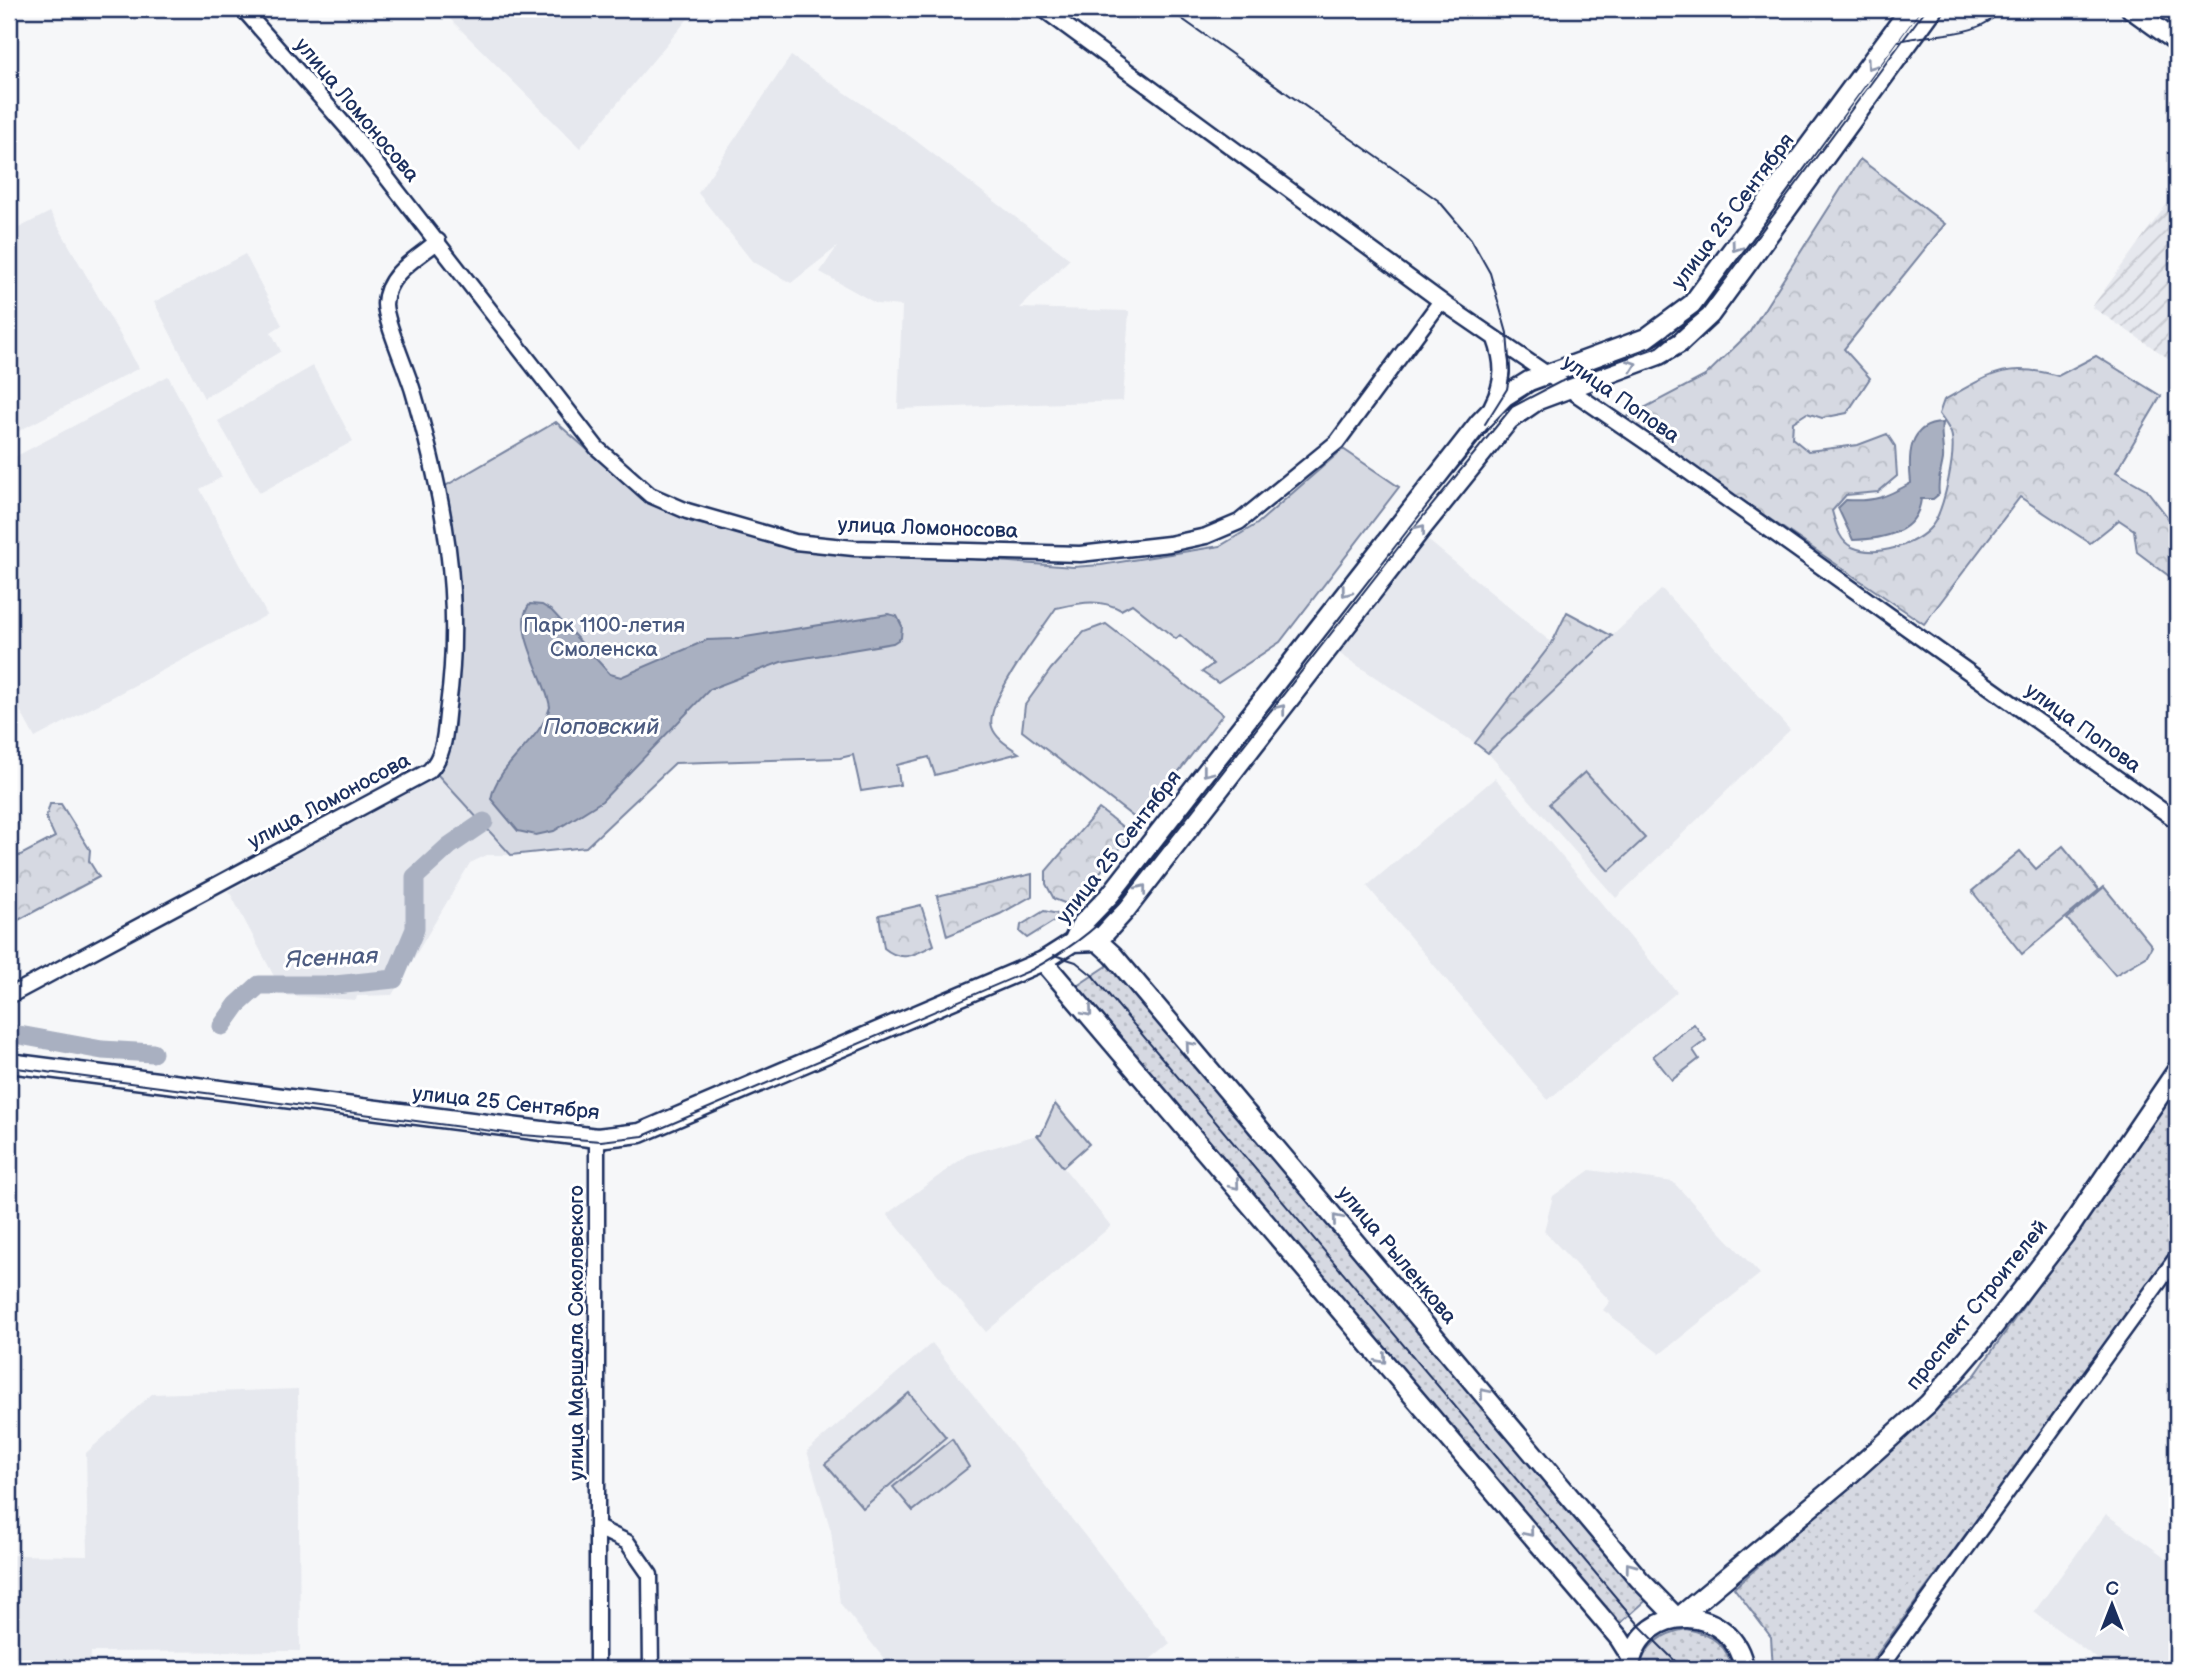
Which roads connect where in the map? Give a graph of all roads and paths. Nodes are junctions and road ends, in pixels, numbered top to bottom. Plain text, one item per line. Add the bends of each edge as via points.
1 (243, 9) edge
2 (1043, 9) edge
3 (1910, 9) edge
4 (1933, 9) edge
5 (2131, 9) edge
6 (2177, 42) edge
7 (438, 241) junction
8 (1441, 301) junction
9 (1495, 339) junction
10 (1546, 373) junction
11 (1569, 388) junction
12 (1479, 423) junction
13 (2177, 821) edge
14 (1081, 925) junction
15 (1098, 941) junction
16 (1073, 942) junction
17 (1043, 961) junction
18 (9, 996) edge
19 (10, 1064) edge
20 (2177, 1070) edge
21 (597, 1138) junction
22 (2177, 1257) edge
23 (598, 1528) junction
24 (1722, 1582) junction
25 (1678, 1617) junction
26 (1720, 1627) junction
27 (1627, 1665) edge
28 (597, 1669) edge
29 (650, 1669) edge
30 (1744, 1669) edge
31 (1879, 1669) edge

1 - 7 street, улица Ломоносова via 356,138
2 - 8 street, улица Попова
3 -> 10 main road, улица 25 Сентября via 1692,304 1646,338
11 -> 4 main road via 1659,355 1698,328
5 - 6 main road
7 - 8 street, улица Ломоносова via 597,448 650,495 687,511 795,542 854,548 1080,554 1206,537 1239,522 1337,442
7 - 18 street, улица Ломоносова via 393,278 385,305 425,436 451,559 452,673 443,747 436,764
8 - 9 street, улица Попова
9 - 10 street, улица Попова
9 - 12 street via 1502,363 1499,389
10 - 11 street, улица Попова
10 - 12 main road, улица 25 Сентября via 1505,396
11 - 13 street, улица Попова
15 -> 11 main road via 1500,430 1528,405
12 -> 14 main road, улица 25 Сентября via 1152,842
14 - 15 main road, улица Рыленкова
14 - 16 main road, улица 25 Сентября
15 - 16 main road
25 -> 15 main road, улица Рыленкова via 1639,1579
16 - 17 main road, улица 25 Сентября
17 - 21 main road, улица 25 Сентября via 640,1133
17 -> 27 main road via 1619,1638
19 - 21 main road, улица 25 Сентября
20 - 24 main road, проспект Строителей via 2069,1228 1928,1404
21 - 23 street, улица Маршала Соколовского
22 - 31 street
23 - 28 street, улица Маршала Соколовского
23 - 29 street via 627,1542 650,1575
24 - 25 main road, проспект Строителей
24 - 26 main road via 1714,1612
25 - 26 main road via 1700,1618
25 - 27 main road, проспект Строителей via 1646,1633
26 - 30 main road via 1740,1651

